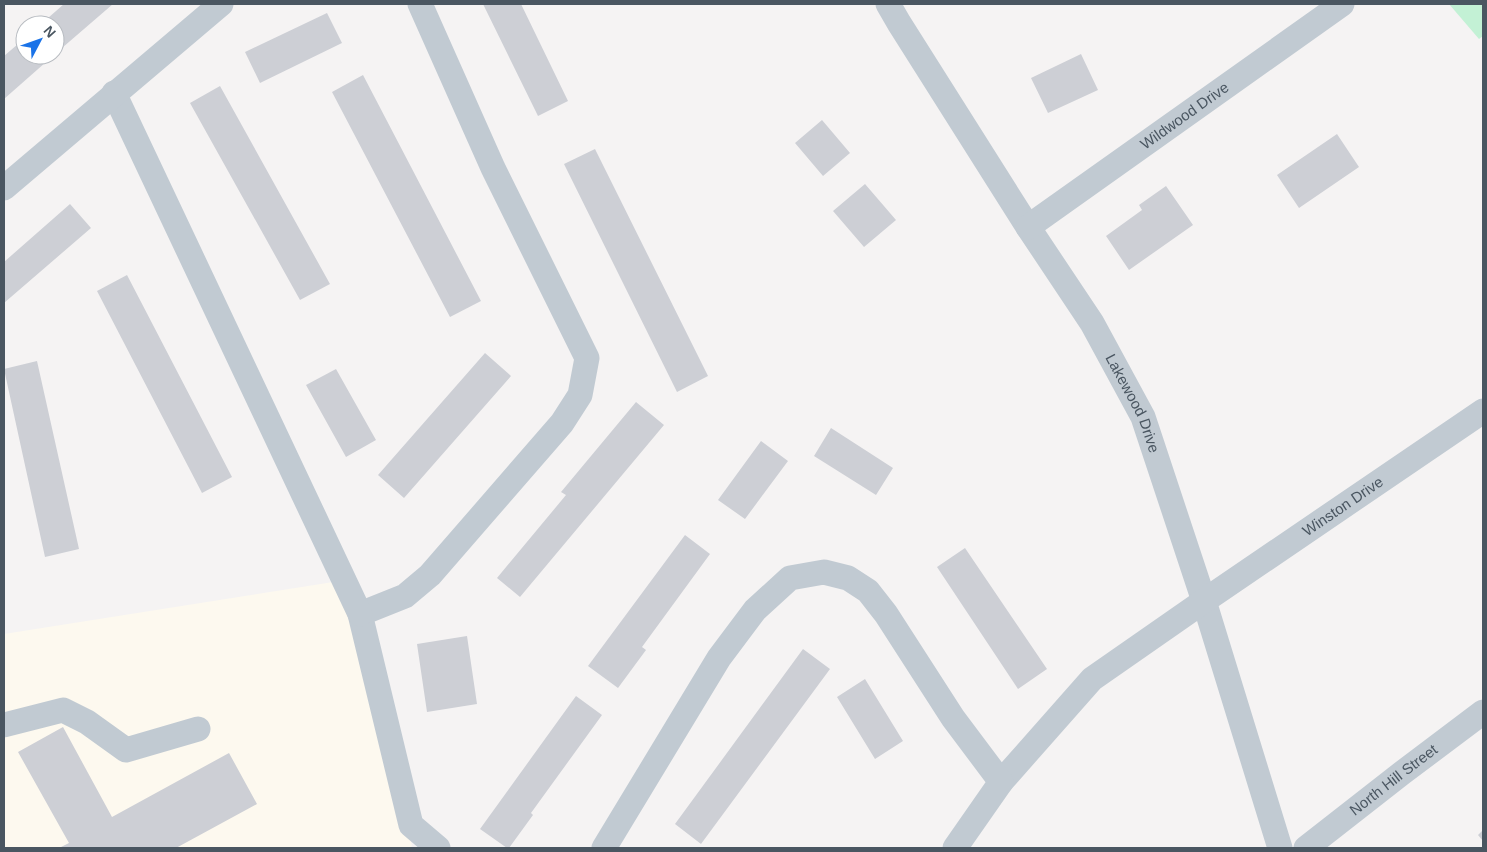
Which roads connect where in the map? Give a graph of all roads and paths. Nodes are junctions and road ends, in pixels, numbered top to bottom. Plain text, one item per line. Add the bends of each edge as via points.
1 (220, 4) edge
2 (420, 4) edge
3 (888, 4) edge
4 (1342, 4) edge
5 (114, 93) junction
6 (4, 188) edge
7 (1028, 227) junction
8 (1483, 411) edge
9 (1204, 601) junction
10 (360, 614) junction
11 (1483, 712) edge
12 (4, 725) edge
13 (198, 729) dead end
14 (1001, 782) junction
15 (438, 848) edge
16 (604, 848) edge
17 (955, 848) edge
18 (1280, 848) edge
19 (1306, 848) edge

1 - 5 street
2 - 10 street via 493,168 587,358 580,394 562,423 430,575 405,596
3 - 7 street, Lakewood Drive
4 - 7 street, Wildwood Drive
5 - 6 street
5 - 10 street
7 - 9 street, Lakewood Drive via 1092,322 1143,417
8 - 9 street, Winston Drive
9 - 14 street, Winston Drive via 1092,679
9 - 18 street, Lakewood Drive
10 - 15 street via 411,825
11 - 19 street, North Hill Street
12 - 13 street via 63,710 87,722 126,750
14 - 16 street via 953,718 868,591 848,578 824,572 790,578 755,610 719,658
14 - 17 street, Winston Drive

